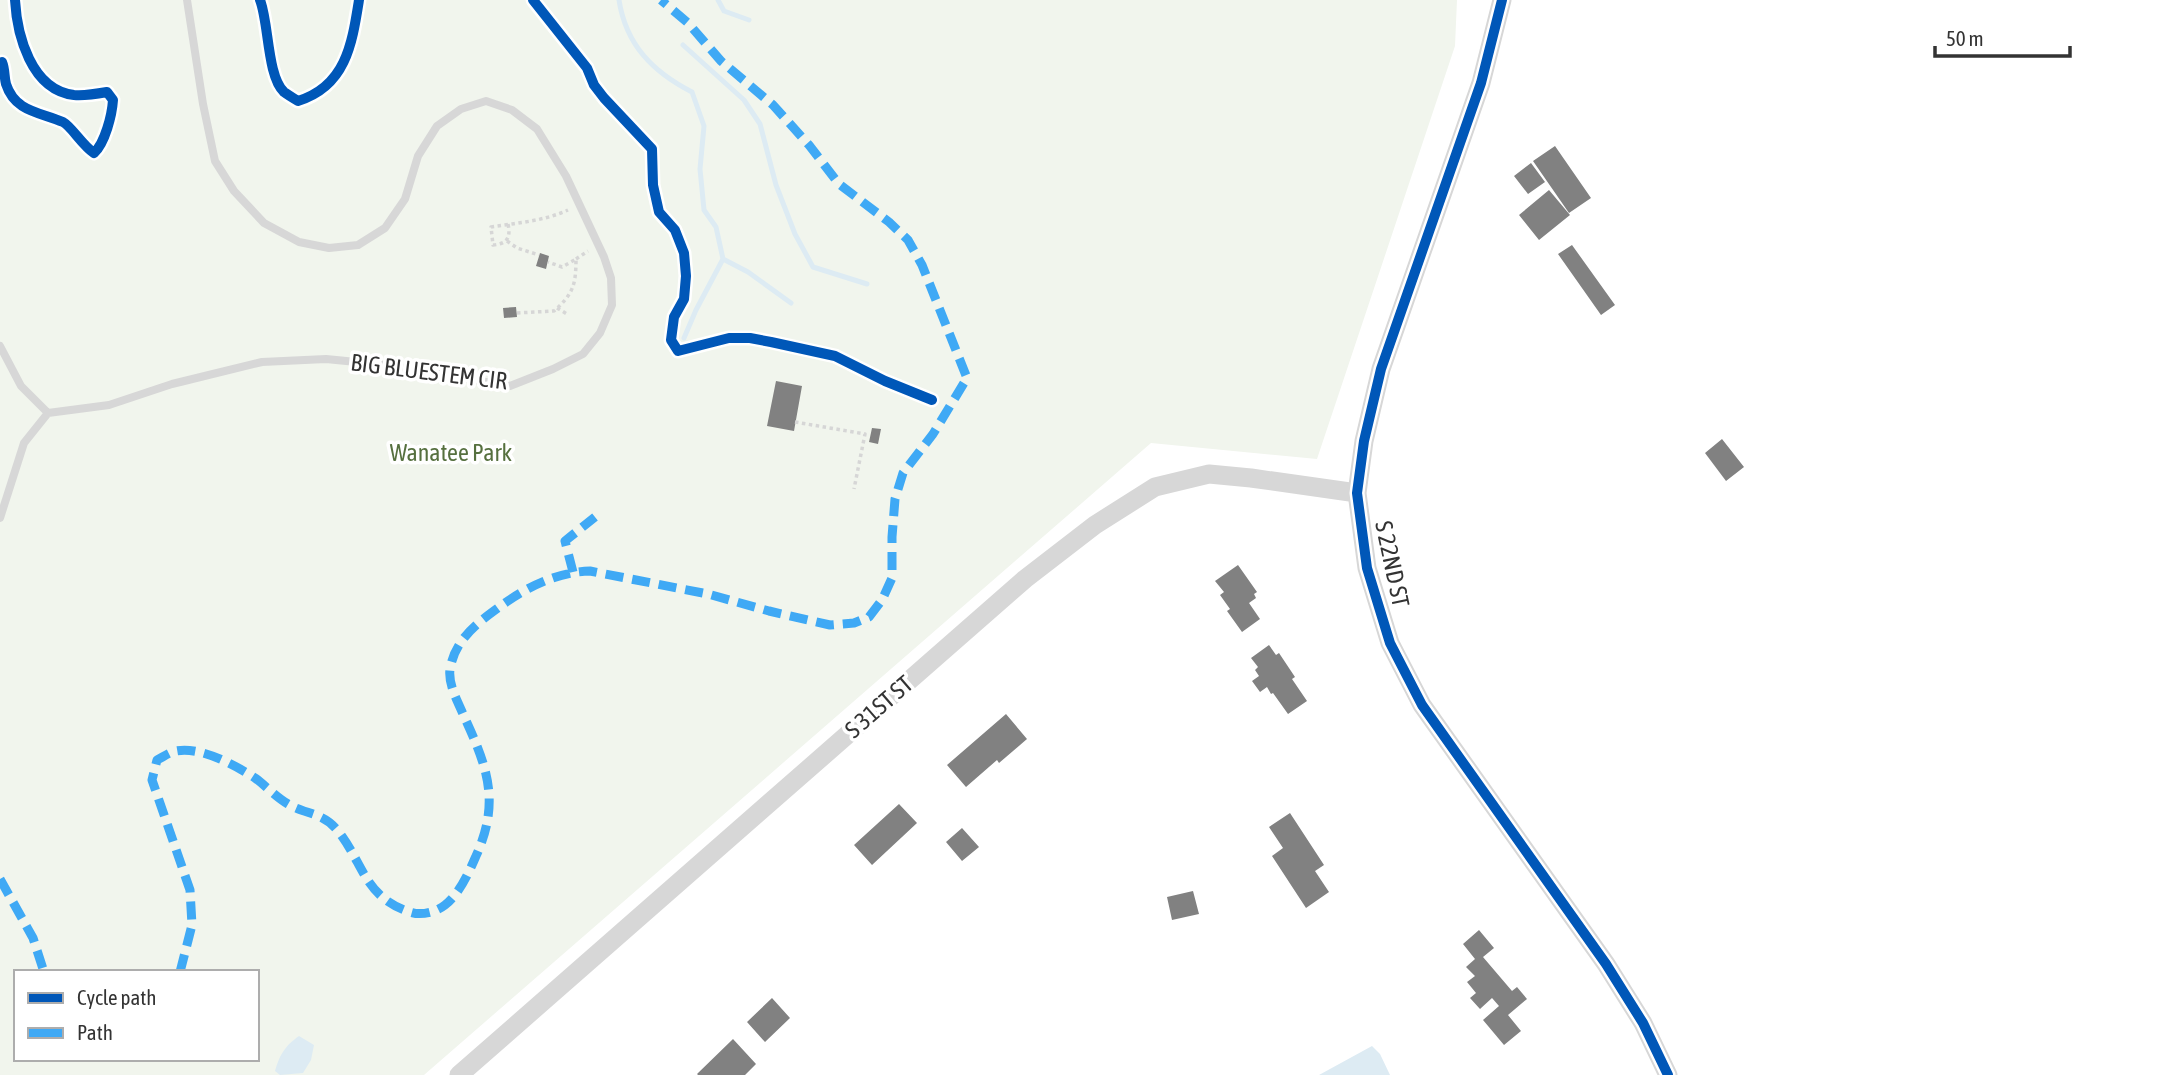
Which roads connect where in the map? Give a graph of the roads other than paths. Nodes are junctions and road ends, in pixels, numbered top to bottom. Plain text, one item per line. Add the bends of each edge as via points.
1 (187, 0) edge
2 (1502, 0) edge
3 (0, 346) edge
4 (48, 413) junction
5 (1357, 494) junction
6 (0, 519) edge
7 (458, 1075) edge
8 (1668, 1075) edge

1 - 4 lane, BIG BLUESTEM CIR via 215,161 234,191 264,223 299,242 329,248 358,245 385,228 405,199 418,156 436,126 486,101 512,110 537,129 566,176 604,257 612,305 600,333 583,354 510,386 326,359 262,362 109,405
2 - 5 street, S 22ND ST via 1481,83 1381,369
3 - 4 lane via 21,386
4 - 6 lane via 24,443
5 - 7 street, S 31ST ST via 1209,474 1155,487 1095,525 1025,579
5 - 8 street, S 22ND ST via 1367,568 1390,643 1422,705 1608,966

